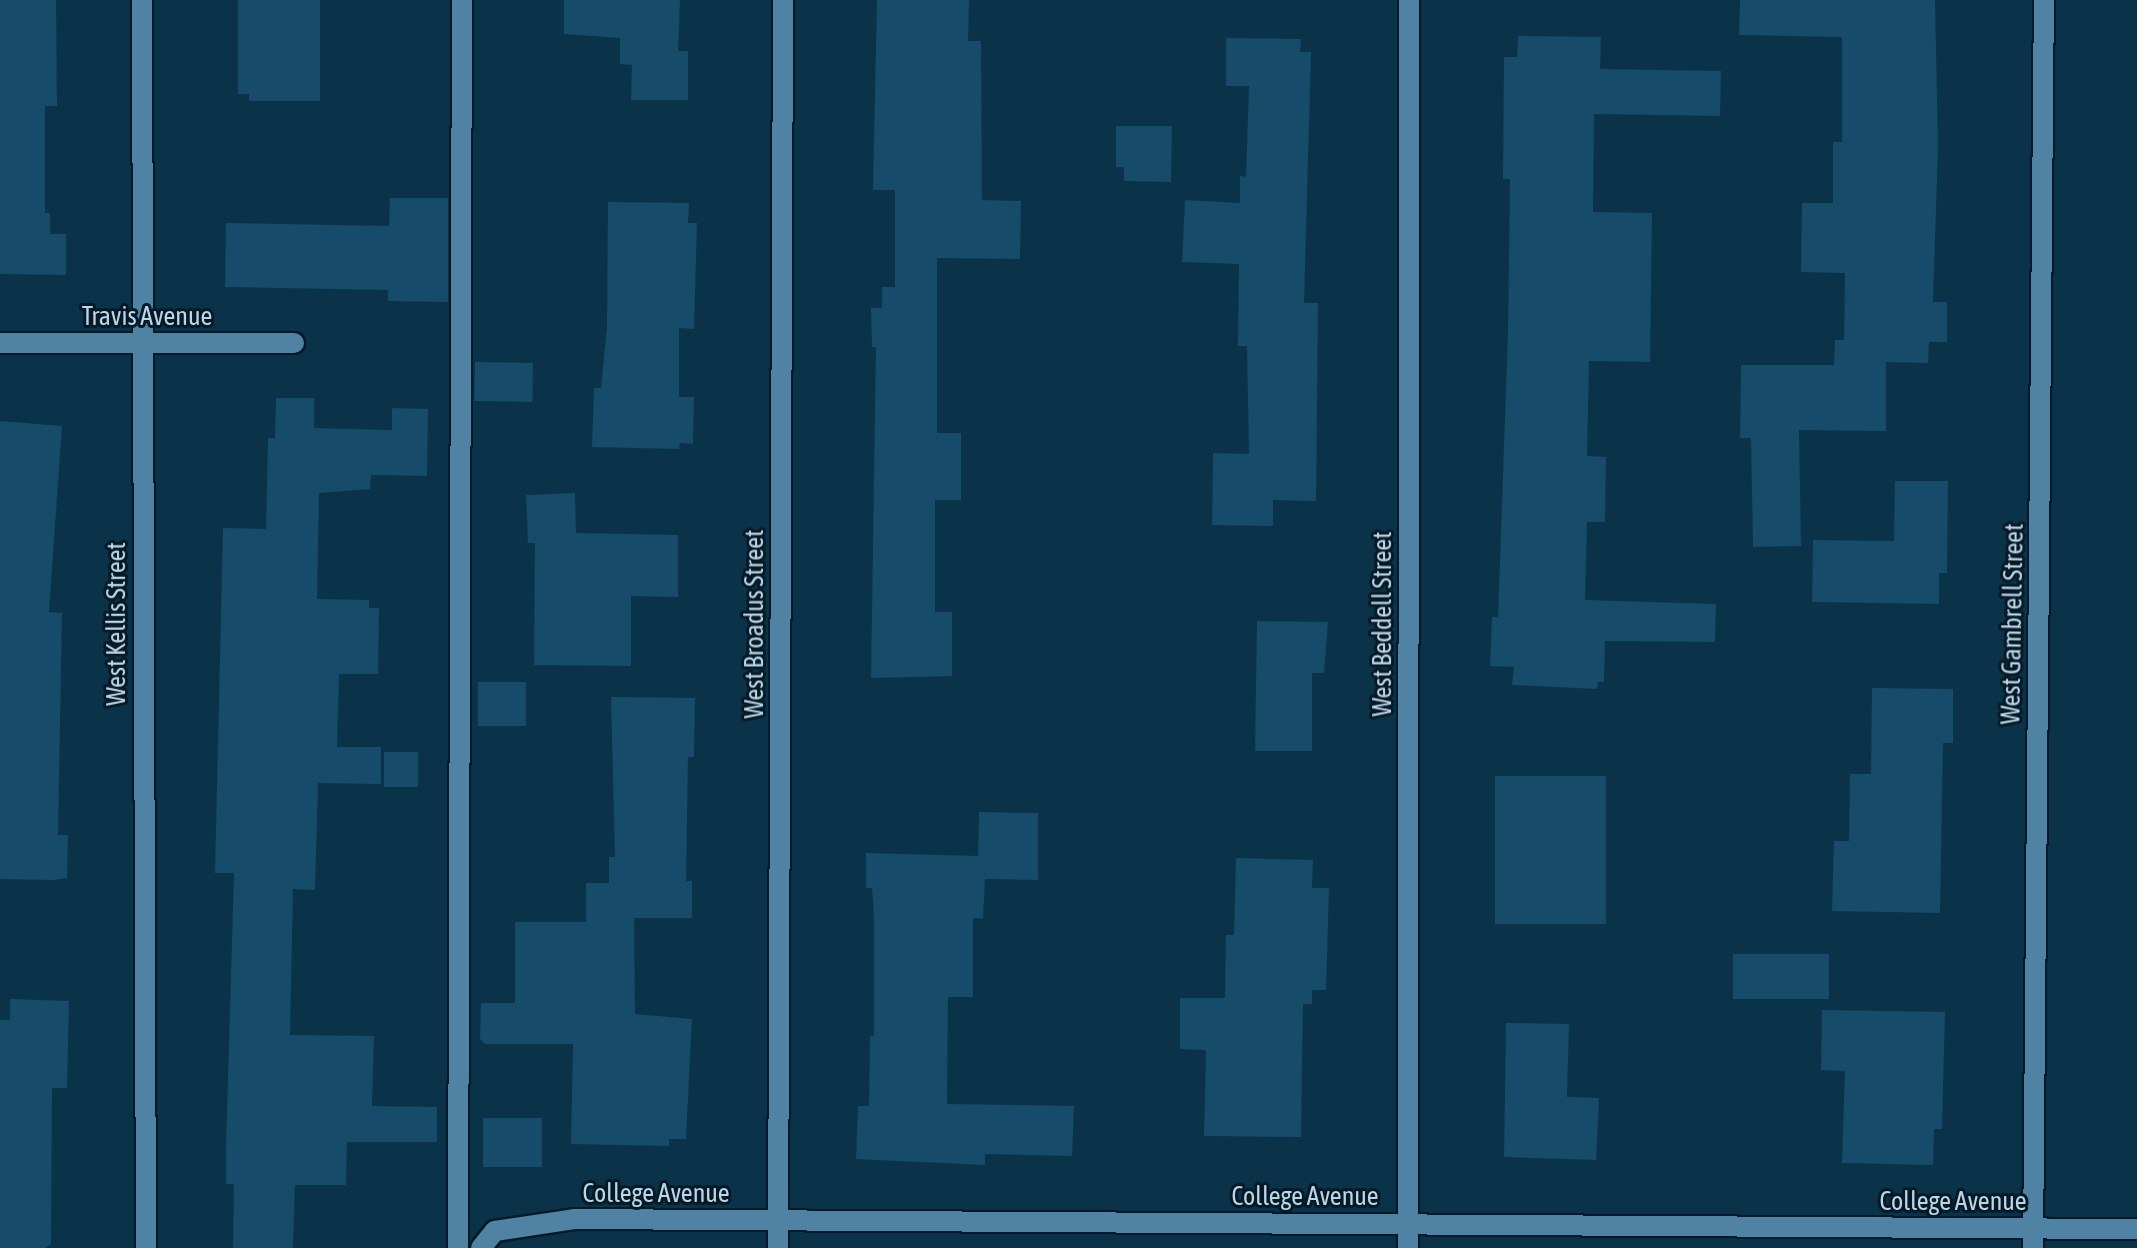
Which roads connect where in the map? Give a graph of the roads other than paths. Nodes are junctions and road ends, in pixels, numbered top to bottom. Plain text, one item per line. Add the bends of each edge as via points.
1 (142, 0) edge
2 (462, 0) edge
3 (783, 0) edge
4 (1409, 0) edge
5 (2044, 0) edge
6 (0, 343) edge
7 (141, 343) junction
8 (294, 343) dead end
9 (778, 1219) junction
10 (1408, 1224) junction
11 (2137, 1229) edge
12 (2033, 1238) edge
13 (146, 1248) edge
14 (458, 1248) edge
15 (481, 1248) edge
16 (778, 1248) edge
17 (1408, 1248) edge

1 - 7 street, West Kellis Street
2 - 14 street
3 - 9 street, West Broadus Street
4 - 10 street, West Beddell Street
5 - 12 street, West Gambrell Street
6 - 7 street, Travis Avenue
7 - 8 street, Travis Avenue
7 - 13 street, West Kellis Street
9 - 10 street, College Avenue
9 - 15 street, College Avenue via 574,1219 495,1231
9 - 16 street, West Broadus Street
10 - 12 street, College Avenue
10 - 17 street, West Beddell Street
11 - 12 street, College Avenue

